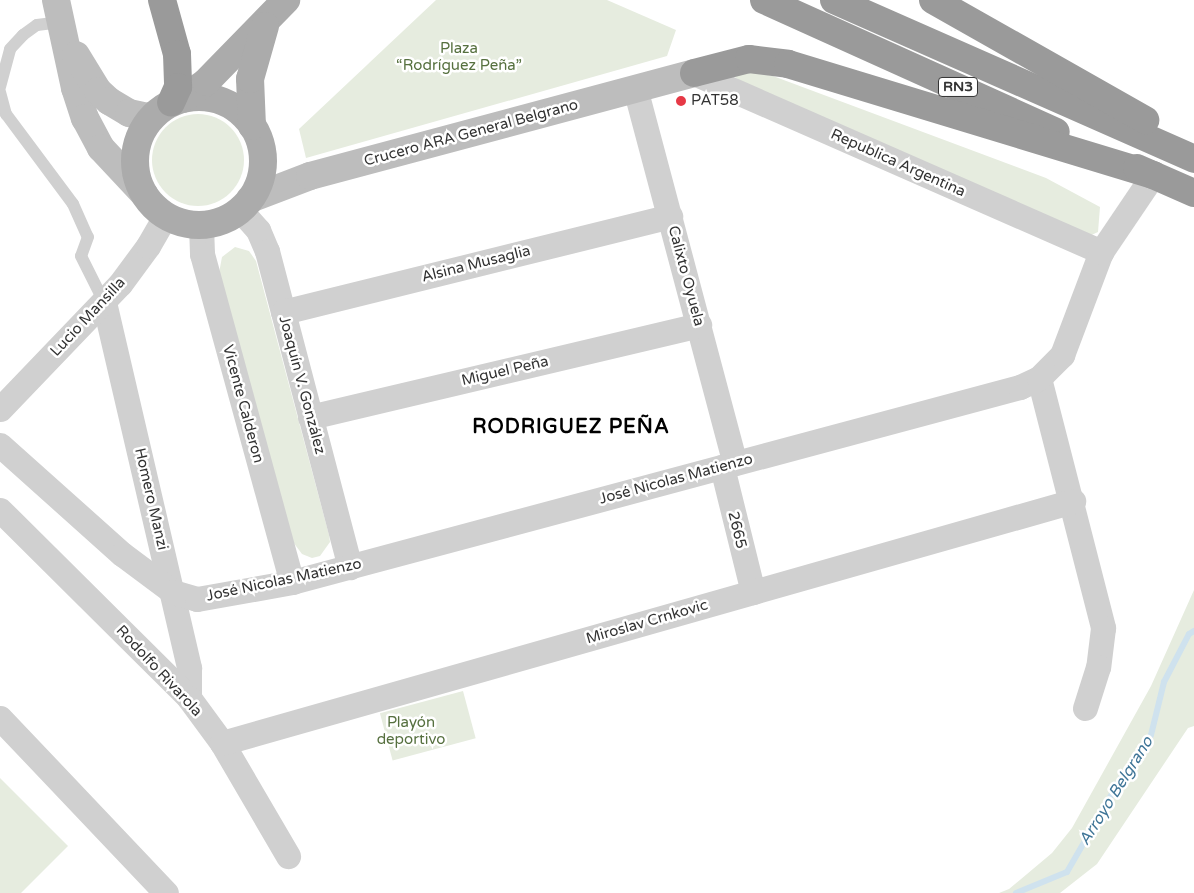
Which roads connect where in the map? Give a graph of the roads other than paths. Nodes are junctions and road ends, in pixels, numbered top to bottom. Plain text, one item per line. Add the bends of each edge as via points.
1 (162, 0) edge
2 (286, 0) edge
3 (764, 0) edge
4 (834, 0) edge
5 (934, 0) edge
6 (60, 19) edge
7 (266, 22) junction
8 (694, 73) junction
9 (0, 87) edge
10 (635, 88) junction
11 (0, 92) edge
12 (169, 106) junction
13 (252, 126) junction
14 (1194, 148) edge
15 (1194, 159) edge
16 (1152, 175) junction
17 (1194, 193) edge
18 (144, 194) junction
19 (245, 204) junction
20 (165, 216) junction
21 (670, 216) junction
22 (201, 225) junction
23 (1101, 252) junction
24 (104, 302) junction
25 (283, 312) junction
26 (699, 325) junction
27 (1039, 378) junction
28 (0, 409) edge
29 (310, 417) junction
30 (0, 444) edge
31 (729, 465) junction
32 (1073, 501) junction
33 (0, 510) edge
34 (350, 567) junction
35 (292, 582) junction
36 (173, 592) junction
37 (753, 592) junction
38 (189, 698) junction
39 (1085, 708) dead end
40 (0, 718) edge
41 (222, 743) junction
42 (288, 856) dead end
43 (166, 893) edge

1 - 12 highway via 177,54 178,87
2 - 7 main road
3 - 16 highway, RN3
4 - 15 highway, RN3
5 - 14 highway
6 - 9 lane via 37,25 10,49
6 - 12 street via 98,92 109,101 129,113 148,117
6 - 18 street via 85,118 106,155
7 - 12 main road via 206,82
7 - 13 main road via 251,72
8 - 10 street, Crucero ARA General Belgrano
8 - 16 highway via 749,59 788,64
8 - 23 street, Republica Argentina
10 - 19 street, Crucero ARA General Belgrano via 310,176
10 - 21 street, Calixto Oyuela
11 - 24 lane via 6,114 73,204 88,237 81,256
12 - 13 main road via 202,97 222,101 239,111
12 - 18 main road via 141,133 135,153 136,174
13 - 19 main road via 260,144 263,163 259,182
16 - 17 highway, RN3
16 - 23 street, José Nicolas Matienzo
18 - 20 main road
19 - 22 main road via 228,218
19 - 25 street, Joaquín V. González via 263,240
20 - 22 main road
20 - 24 street, Lucio Mansilla via 138,260
21 - 25 street, Alsina Musaglia
21 - 26 street, Calixto Oyuela
22 - 35 street, Vicente Calderon via 202,254
23 - 27 street, José Nicolas Matienzo via 1062,355
24 - 28 street, Lucio Mansilla
24 - 36 street, Homero Manzi
25 - 29 street, Joaquín V. González
26 - 29 street, Miguel Peña
26 - 31 street, Calixto Oyuela
27 - 31 street, José Nicolas Matienzo via 1020,387
27 - 32 street
29 - 34 street, Joaquín V. González
30 - 36 street via 122,554
31 - 34 street, José Nicolas Matienzo
31 - 37 street, 2665
32 - 37 street, Miroslav Crnkovic
32 - 39 street via 1103,628 1098,667
33 - 38 street, Rodolfo Rivarola
34 - 35 street, José Nicolas Matienzo
35 - 36 street, José Nicolas Matienzo via 198,599
36 - 38 street, Homero Manzi via 189,668
37 - 41 street, Miroslav Crnkovic
38 - 41 street, Rodolfo Rivarola
40 - 43 street
41 - 42 street, Rodolfo Rivarola

